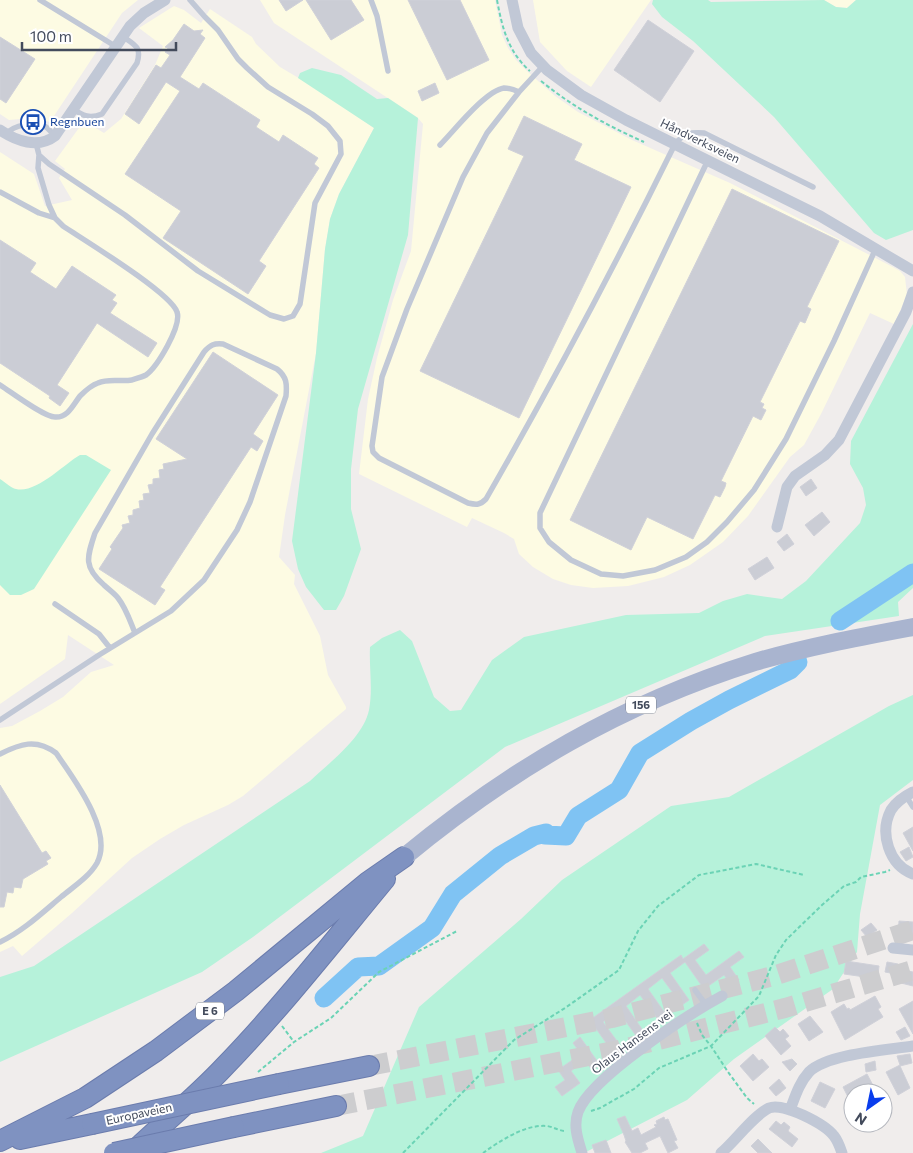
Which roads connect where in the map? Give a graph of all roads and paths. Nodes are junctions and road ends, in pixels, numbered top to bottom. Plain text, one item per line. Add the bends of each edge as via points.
1 (40, 0) edge
2 (165, 0) edge
3 (190, 0) edge
4 (371, 0) edge
5 (512, 0) edge
6 (119, 41) junction
7 (543, 66) junction
8 (388, 71) dead end
9 (519, 92) junction
10 (73, 109) junction
11 (3, 132) edge
12 (55, 136) junction
13 (36, 143) junction
14 (675, 144) junction
15 (440, 145) dead end
16 (39, 155) junction
17 (708, 160) junction
18 (813, 186) dead end
19 (0, 192) edge
20 (55, 218) junction
21 (876, 248) junction
22 (913, 271) edge
23 (913, 292) edge
24 (0, 385) edge
25 (778, 527) dead end
26 (55, 604) dead end
27 (913, 627) edge
28 (135, 633) junction
29 (110, 648) junction
30 (0, 720) edge
31 (0, 754) edge
32 (909, 794) edge
33 (913, 807) edge
34 (404, 857) junction
35 (899, 865) junction
36 (913, 874) edge
37 (804, 875) dead end
38 (457, 931) dead end
39 (0, 942) edge
40 (893, 948) dead end
41 (913, 950) edge
42 (695, 990) dead end
43 (722, 996) dead end
44 (706, 1005) junction
45 (692, 1014) junction
46 (272, 1015) junction
47 (294, 1042) junction
48 (711, 1046) junction
49 (913, 1046) edge
50 (369, 1066) tunnel mouth
51 (252, 1077) dead end
52 (336, 1106) tunnel mouth
53 (768, 1109) junction
54 (790, 1110) junction
55 (577, 1114) junction
56 (576, 1130) junction
57 (0, 1141) edge
58 (0, 1145) edge
59 (114, 1153) edge
60 (132, 1153) edge
61 (403, 1153) edge
62 (483, 1153) edge
63 (582, 1153) edge
64 (722, 1153) edge
65 (842, 1153) edge

1 - 6 lane
2 - 6 street via 137,18
3 - 16 lane via 247,68 268,87 328,126 340,141 341,154 315,203 300,304 293,316 284,319 270,316 198,271
4 - 8 lane
5 - 7 street, Håndverksveien via 522,37
6 - 10 street
6 - 10 lane via 138,48 137,63 102,114 84,116
7 - 9 lane
7 - 14 street, Håndverksveien via 581,95
9 - 14 lane via 487,133 463,177 406,308 382,377 372,446 379,458 468,503 482,504 486,498 632,231
9 - 15 lane via 506,88 494,91
10 - 12 street
11 - 12 lane via 30,124 47,127
11 - 13 street via 21,141
12 - 13 street
13 - 16 lane
14 - 17 street, Håndverksveien
14 - 18 lane via 683,135 704,133
16 - 20 lane via 38,168
17 - 21 street, Håndverksveien
17 - 21 lane via 540,513 540,528 549,542 571,560 601,574 623,576 655,570 686,558 727,522 754,490 786,438
19 - 20 lane
20 - 24 lane via 162,294 177,313 174,334 158,362 146,375 132,380 97,383 81,395 64,416 54,418 41,412
21 - 22 street, Håndverksveien
23 - 25 street via 906,312 839,440 825,455 795,476 787,487
26 - 29 lane via 99,634
27 - 34 main road, 156 via 756,662 638,706 522,769 450,819
28 - 28 lane via 118,597 91,572 88,561 94,533 204,352 215,344 223,344 277,369 287,383 286,396 250,502 236,530 204,580 171,611
28 - 29 lane
29 - 30 lane
31 - 39 lane via 26,743 49,748 56,753 94,814 101,837 97,862 88,874 27,927
32 - 33 lane
32 - 35 street via 891,810 886,830 887,843
34 - 46 highway
34 - 57 highway, E 6 via 156,1051 85,1098
35 - 36 street
35 - 48 path via 886,872 861,877 844,886 822,905 786,940 759,996
37 - 61 path via 756,864 699,875 658,906 638,931 619,970 514,1040
38 - 47 path via 379,972 332,1018
40 - 41 street
42 - 44 lane
43 - 44 street, Olaus Hansens vei
44 - 45 street, Olaus Hansens vei
45 - 48 path
45 - 55 street, Olaus Hansens vei via 611,1072 588,1095
46 - 47 path
46 - 60 highway via 222,1070
47 - 51 path
48 - 53 path via 747,1098
48 - 55 path via 659,1068 634,1089 600,1108
49 - 54 street via 835,1058 819,1065 798,1088
50 - 58 highway, Europaveien, bridge
52 - 59 highway, bridge
53 - 54 street via 776,1106
53 - 64 street
54 - 65 street via 824,1126 838,1141
55 - 56 street, Olaus Hansens vei
56 - 62 path via 558,1131 549,1126 521,1131
56 - 63 street, Olaus Hansens vei

